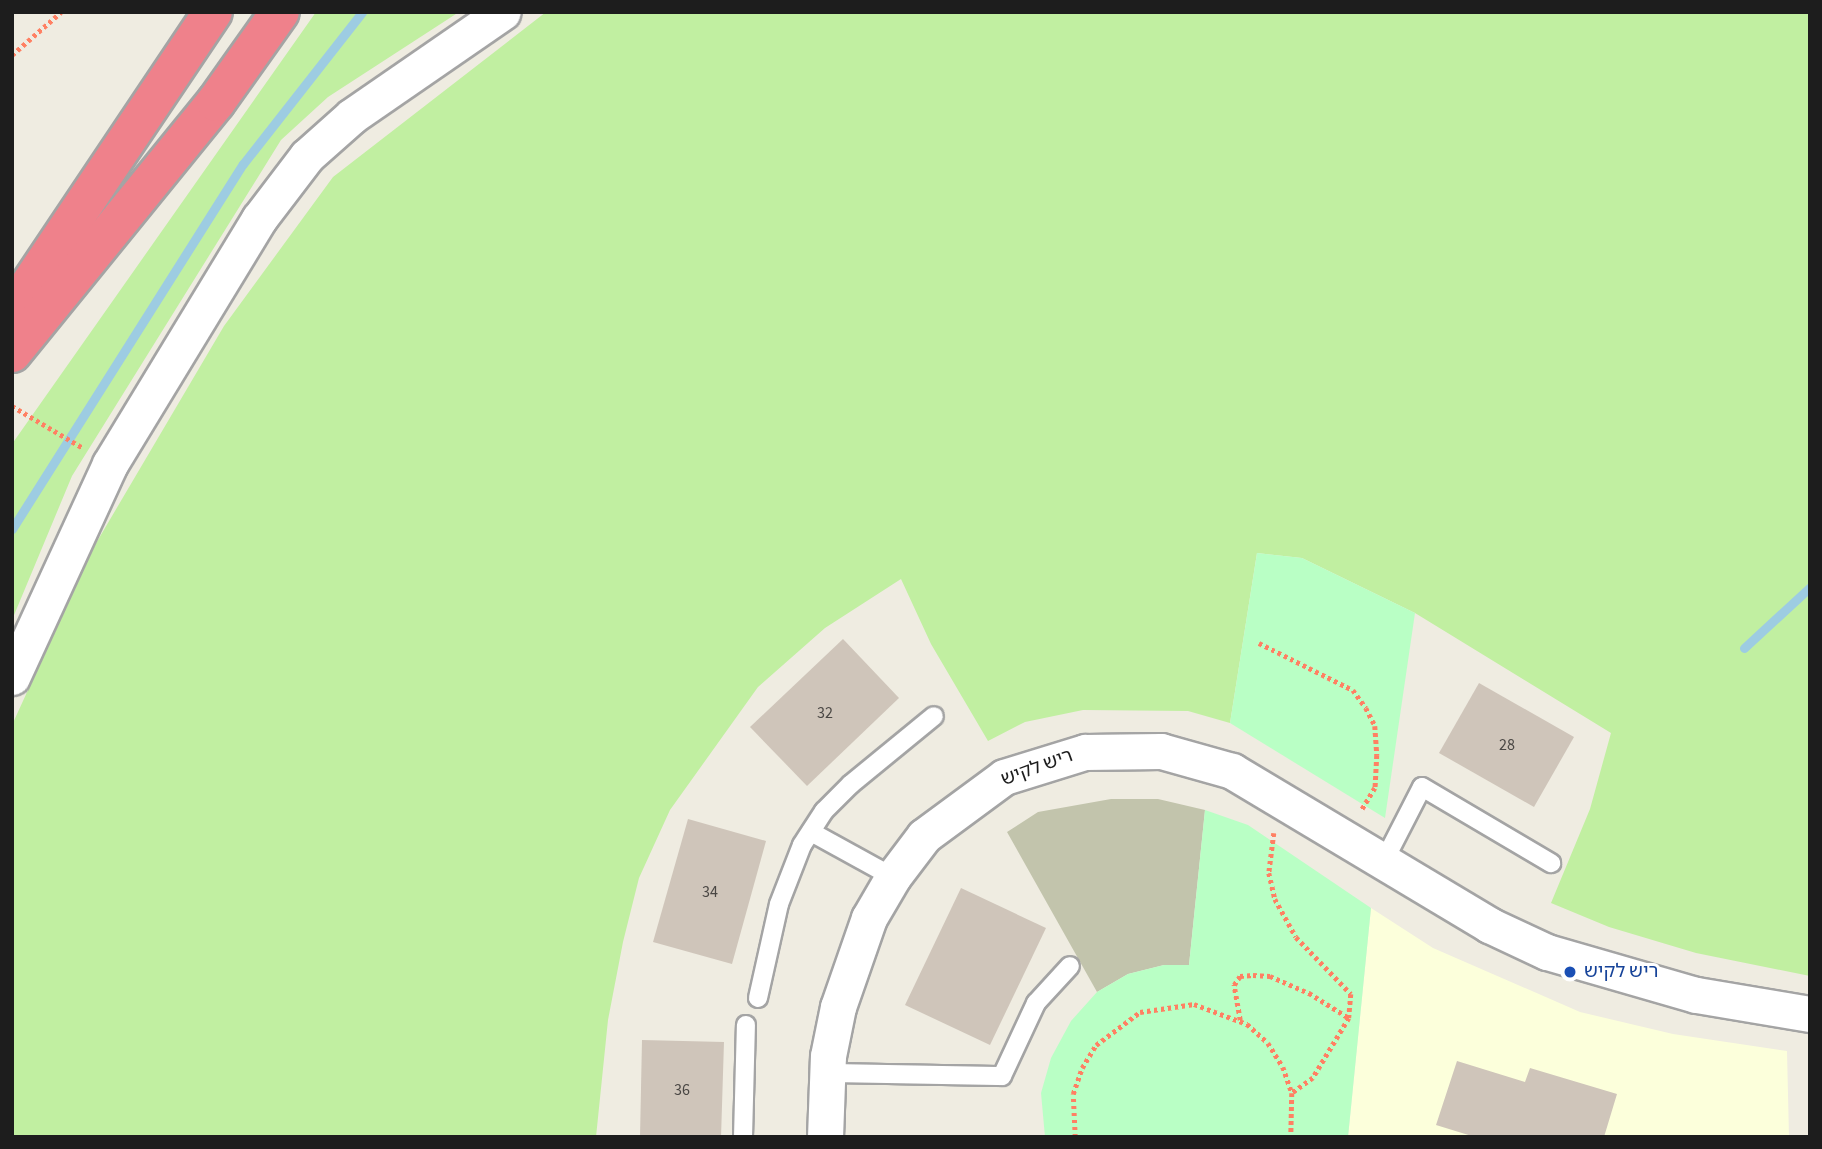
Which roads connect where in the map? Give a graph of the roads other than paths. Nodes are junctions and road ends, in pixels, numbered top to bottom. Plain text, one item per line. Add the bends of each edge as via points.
1 (214, 12) edge
2 (280, 12) edge
3 (503, 12) edge
4 (12, 311) edge
5 (12, 353) edge
6 (12, 677) edge
7 (934, 716) dead end
8 (811, 832) junction
9 (1383, 863) junction
10 (1551, 863) dead end
11 (893, 877) junction
12 (1070, 966) dead end
13 (758, 998) dead end
14 (1810, 1014) edge
15 (746, 1024) dead end
16 (827, 1073) junction
17 (743, 1137) edge
18 (825, 1137) edge

1 - 4 highway
2 - 5 highway via 216,102
3 - 6 street via 352,116 307,156 259,219 110,464
7 - 8 lane via 851,784
8 - 11 lane
8 - 13 lane via 779,904
9 - 10 lane via 1422,787
9 - 11 street, ריש לקיש via 1232,771 1191,757 1123,748 1085,752 1004,777 924,836
9 - 14 street, ריש לקיש via 1489,925 1547,952 1696,995
11 - 16 street, ריש לקיש via 852,958
12 - 16 lane via 1036,1003 1018,1033 1002,1076
15 - 17 lane
16 - 18 street, ריש לקיש

